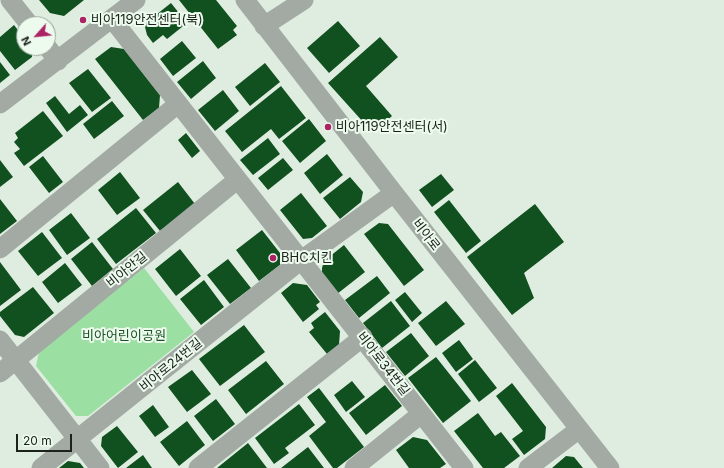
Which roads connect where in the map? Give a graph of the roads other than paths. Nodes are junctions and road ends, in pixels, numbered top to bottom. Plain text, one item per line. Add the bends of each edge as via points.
1 (10, 0) edge
2 (136, 0) edge
3 (245, 0) edge
4 (304, 0) edge
5 (23, 16) edge
6 (112, 19) junction
7 (264, 26) junction
8 (56, 52) edge
9 (51, 56) edge
10 (0, 104) edge
11 (178, 104) junction
12 (237, 180) junction
13 (394, 193) junction
14 (0, 248) edge
15 (300, 261) junction
16 (362, 337) junction
17 (0, 340) edge
18 (16, 360) junction
19 (0, 373) edge
20 (421, 414) junction
21 (578, 430) junction
22 (78, 440) junction
23 (41, 468) edge
24 (100, 468) edge
25 (198, 468) edge
26 (354, 468) edge
27 (464, 468) edge
28 (528, 468) edge
29 (610, 468) edge

1 - 5 street
2 - 6 street
3 - 7 street, 비아로
4 - 7 street
6 - 8 street
6 - 11 street
7 - 13 street, 비아로
9 - 10 street
11 - 12 street
11 - 14 street
12 - 15 street
12 - 18 street, 비아안길
13 - 15 street, 비아로24번길
13 - 21 street, 비아로
15 - 16 street, 비아로34번길
15 - 22 street, 비아로24번길
16 - 20 street, 비아로34번길
16 - 25 street
17 - 18 street
18 - 19 street, 비아안길
18 - 22 street
20 - 26 street
20 - 27 street, 비아로34번길
21 - 28 street
21 - 29 street, 비아로
22 - 23 street, 비아로24번길
22 - 24 street

